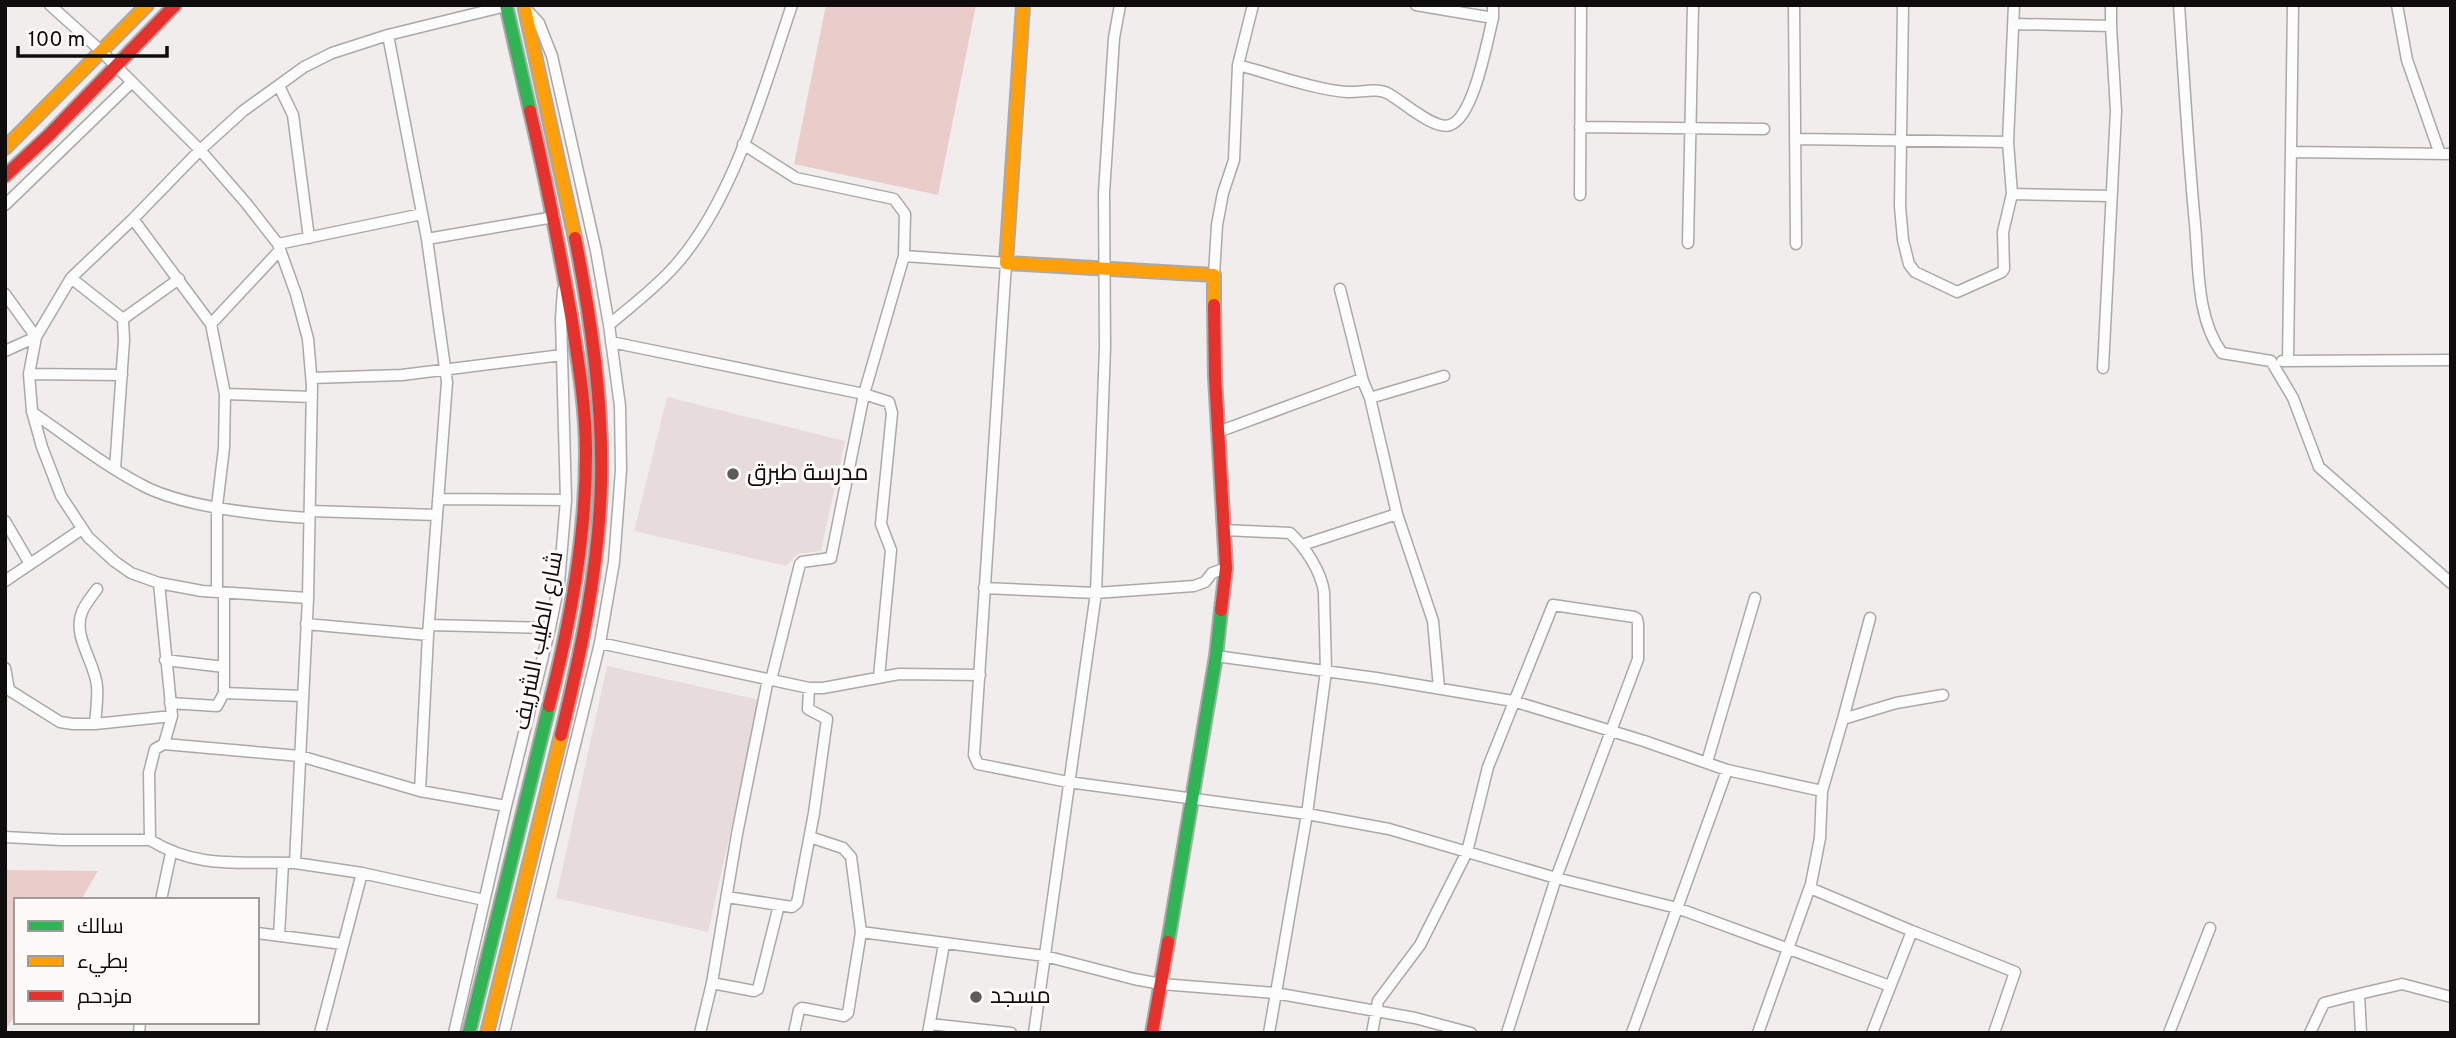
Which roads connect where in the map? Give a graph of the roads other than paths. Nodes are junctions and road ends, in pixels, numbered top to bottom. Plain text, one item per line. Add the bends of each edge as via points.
1 (50, 5) edge
2 (147, 5) edge
3 (175, 5) edge
4 (792, 5) edge
5 (1023, 5) edge
6 (1120, 5) edge
7 (1254, 5) edge
8 (1416, 5) edge
9 (1493, 5) edge
10 (1581, 5) edge
11 (1693, 5) edge
12 (1794, 5) edge
13 (1903, 5) edge
14 (2014, 5) edge
15 (2111, 5) edge
16 (2179, 5) edge
17 (2293, 5) edge
18 (2397, 5) edge
19 (506, 6) edge
20 (524, 7) edge
21 (1428, 7) edge
22 (1493, 18) junction
23 (2014, 24) junction
24 (2111, 26) junction
25 (388, 35) junction
26 (100, 50) junction
27 (1238, 65) junction
28 (116, 66) junction
29 (132, 82) junction
30 (279, 86) junction
31 (1580, 127) junction
32 (1690, 128) junction
33 (1764, 129) dead end
34 (1797, 139) junction
35 (1901, 140) junction
36 (2008, 142) junction
37 (743, 144) junction
38 (5, 148) edge
39 (200, 150) junction
40 (2291, 152) junction
41 (2445, 154) edge
42 (5, 176) edge
43 (2012, 194) junction
44 (1580, 195) dead end
45 (2111, 196) junction
46 (5, 205) edge
47 (422, 214) junction
48 (554, 217) junction
49 (133, 219) junction
50 (309, 237) junction
51 (427, 239) junction
52 (1688, 243) dead end
53 (1796, 244) dead end
54 (279, 247) junction
55 (904, 256) junction
56 (1006, 263) junction
57 (1106, 270) junction
58 (1214, 275) junction
59 (71, 278) junction
60 (179, 279) junction
61 (565, 279) junction
62 (1340, 289) dead end
63 (5, 294) edge
64 (123, 319) junction
65 (211, 324) junction
66 (609, 325) junction
67 (36, 337) junction
68 (611, 342) junction
69 (5, 351) edge
70 (562, 355) junction
71 (2272, 360) junction
72 (2451, 360) edge
73 (2288, 361) junction
74 (2103, 368) dead end
75 (446, 370) junction
76 (29, 374) junction
77 (122, 375) junction
78 (1444, 376) dead end
79 (312, 378) junction
80 (1363, 381) junction
81 (225, 394) junction
82 (864, 394) junction
83 (312, 397) junction
84 (1370, 398) junction
85 (32, 411) junction
86 (1218, 432) junction
87 (115, 469) junction
88 (438, 499) junction
89 (566, 500) junction
90 (217, 506) junction
91 (1397, 514) junction
92 (310, 515) junction
93 (437, 515) junction
94 (5, 521) edge
95 (82, 529) junction
96 (1224, 530) junction
97 (1301, 545) junction
98 (30, 564) junction
99 (1226, 568) junction
100 (5, 581) edge
101 (159, 583) junction
102 (2451, 583) edge
103 (984, 588) junction
104 (97, 589) dead end
105 (220, 592) junction
106 (1096, 593) junction
107 (308, 598) junction
108 (1755, 598) dead end
109 (1870, 618) dead end
110 (306, 624) junction
111 (550, 628) junction
112 (429, 630) junction
113 (600, 643) junction
114 (1216, 656) junction
115 (165, 660) junction
116 (5, 667) edge
117 (224, 667) junction
118 (1326, 671) junction
119 (980, 675) junction
120 (879, 677) junction
121 (769, 680) junction
122 (810, 688) junction
123 (1439, 688) junction
124 (224, 693) junction
125 (7, 695) edge
126 (1942, 695) dead end
127 (303, 696) junction
128 (1513, 702) junction
129 (170, 703) junction
130 (172, 716) junction
131 (1843, 719) junction
132 (95, 724) junction
133 (1611, 731) junction
134 (164, 744) junction
135 (300, 756) junction
136 (1707, 762) junction
137 (1727, 770) junction
138 (1068, 782) junction
139 (420, 791) junction
140 (1822, 791) junction
141 (1193, 798) junction
142 (506, 806) junction
143 (1307, 814) junction
144 (5, 837) edge
145 (810, 837) junction
146 (150, 840) junction
147 (1467, 852) junction
148 (171, 853) junction
149 (283, 863) junction
150 (295, 863) junction
151 (362, 873) junction
152 (1556, 878) junction
153 (1810, 888) junction
154 (727, 897) junction
155 (161, 898) edge
156 (484, 900) junction
157 (779, 905) junction
158 (1677, 908) junction
159 (2210, 928) dead end
160 (1912, 931) junction
161 (861, 932) junction
162 (259, 933) edge
163 (279, 936) junction
164 (343, 944) junction
165 (944, 944) junction
166 (1787, 948) junction
167 (1045, 956) junction
168 (712, 983) junction
169 (1161, 984) junction
170 (1890, 986) junction
171 (1275, 993) junction
172 (2359, 994) junction
173 (2451, 997) edge
174 (1375, 1011) junction
175 (929, 1028) edge
176 (320, 1033) edge
177 (454, 1033) edge
178 (469, 1033) edge
179 (487, 1033) edge
180 (504, 1033) edge
181 (700, 1033) edge
182 (794, 1033) edge
183 (1011, 1033) edge
184 (1034, 1033) edge
185 (1152, 1033) edge
186 (1269, 1033) edge
187 (1372, 1033) edge
188 (1471, 1033) edge
189 (1507, 1033) edge
190 (1632, 1033) edge
191 (1758, 1033) edge
192 (1872, 1033) edge
193 (1994, 1033) edge
194 (2169, 1033) edge
195 (2310, 1033) edge
196 (2361, 1033) edge

1 - 26 street
2 - 26 main road
3 - 28 main road
4 - 37 street
5 - 56 main road
6 - 57 street via 1108,111
7 - 27 street
8 - 21 street
9 - 22 street
10 - 31 street
11 - 32 street
12 - 34 street
13 - 35 street
14 - 23 street
15 - 24 street
16 - 71 street via 2207,324 2222,353
17 - 40 street
18 - 41 street via 2407,60
19 - 25 street
19 - 48 main road, شارع الطيب الشريف
20 - 66 street via 539,23 552,56
20 - 179 main road, شارع الطيب الشريف via 592,323 601,496 597,561 578,665
21 - 22 street
22 - 27 street via 1473,97 1447,126 1405,107 1388,93 1346,92
23 - 24 street
23 - 36 street
24 - 45 street via 2116,95
25 - 30 street via 304,66
25 - 47 street
26 - 28 street
26 - 38 main road
27 - 58 street via 1234,160 1217,225
28 - 29 street
28 - 42 main road
29 - 39 street
29 - 46 street
30 - 39 street
30 - 50 street via 293,115
31 - 32 street
31 - 44 street
32 - 33 street
32 - 52 street
34 - 35 street
34 - 53 street
35 - 36 street
35 - 43 street via 1903,240 1909,264 1921,275 1956,292 2002,272 2003,232
36 - 43 street
37 - 55 street via 796,178 894,199 905,214
37 - 66 street via 704,228 674,267
39 - 49 street
39 - 54 street
40 - 41 street
40 - 73 street
43 - 45 street
45 - 74 street
47 - 50 street
47 - 51 street
48 - 51 street
48 - 61 main road, شارع الطيب الشريف
49 - 59 street
49 - 60 street
50 - 54 street
51 - 75 street
54 - 65 street
54 - 79 street via 306,328
55 - 56 street
55 - 82 street
56 - 57 main road
56 - 103 street
57 - 58 main road
57 - 106 street
58 - 86 main road
59 - 64 street
59 - 67 street
60 - 64 street
60 - 65 street
61 - 70 street
61 - 178 main road, شارع الطيب الشريف via 585,424 576,584
62 - 80 street
63 - 67 street
64 - 77 street
65 - 81 street
66 - 68 street
67 - 69 street
67 - 76 street
68 - 82 street
68 - 113 street via 620,406 620,497
70 - 75 street
70 - 89 street
71 - 73 street
71 - 102 street via 2319,467
72 - 73 street
75 - 79 street
75 - 88 street
76 - 77 street
76 - 85 street
77 - 87 street
78 - 84 street
79 - 83 street
80 - 84 street
80 - 86 street
81 - 83 street
81 - 90 street
82 - 120 street via 892,407 881,524 891,550
82 - 121 street via 831,558 800,564
83 - 92 street
84 - 91 street
85 - 87 street
85 - 95 street via 61,496
86 - 96 main road
87 - 90 street via 142,486
88 - 89 street
88 - 93 street
89 - 111 street
90 - 92 street via 274,516
90 - 105 street
91 - 97 street
91 - 123 street via 1433,621
92 - 93 street
92 - 107 street
93 - 112 street
94 - 98 street
95 - 98 street
95 - 101 street via 131,573
96 - 97 street via 1288,533
96 - 99 main road
97 - 118 street via 1323,585
98 - 100 street
99 - 106 street via 1194,586
99 - 114 main road
101 - 105 street
101 - 115 street
103 - 106 street
103 - 119 street
104 - 132 street via 80,622 97,686
105 - 107 street
105 - 117 street
106 - 138 street
107 - 110 street
108 - 136 street
109 - 131 street
110 - 112 street
110 - 127 street
111 - 112 street
111 - 142 street
112 - 139 street
113 - 121 street
113 - 180 street
114 - 118 street
114 - 141 main road
115 - 117 street
115 - 129 street
116 - 125 street
117 - 124 street
118 - 123 street
118 - 143 street
119 - 120 street
119 - 138 street via 974,755 978,764
120 - 122 street
121 - 122 street
121 - 154 street
122 - 145 street via 808,709 827,719
123 - 128 street
124 - 127 street
124 - 129 street via 217,706
125 - 132 street via 60,722
126 - 131 street
127 - 135 street
128 - 133 street
128 - 133 street via 1554,604 1633,617 1637,619 1639,655
128 - 147 street via 1486,776
129 - 130 street
130 - 132 street
130 - 134 street
131 - 140 street
133 - 136 street
133 - 152 street
134 - 135 street
134 - 146 street via 155,749 149,773
135 - 139 street
135 - 150 street
136 - 137 street
137 - 140 street
137 - 158 street
138 - 141 street
138 - 167 street
139 - 142 street
140 - 153 street via 1820,838
141 - 143 street
141 - 169 main road
142 - 156 street
143 - 147 street via 1389,829
143 - 171 street
144 - 146 street
145 - 157 street via 797,904
145 - 161 street via 843,848 851,857
146 - 148 street
147 - 152 street
147 - 174 street via 1420,946 1383,993
148 - 149 street via 208,862
148 - 155 street
149 - 150 street
149 - 163 street
150 - 151 street
151 - 156 street
151 - 164 street
152 - 158 street
152 - 189 street
153 - 160 street
153 - 166 street
154 - 157 street
154 - 168 street
156 - 177 street
157 - 168 street via 758,989
158 - 166 street
158 - 190 street
159 - 194 street
160 - 170 street
160 - 193 street via 2015,972
161 - 165 street
161 - 182 street via 848,1013 802,1008
162 - 163 street
163 - 164 street
164 - 176 street
165 - 167 street
165 - 175 street
166 - 170 street
166 - 191 street
167 - 169 street
167 - 184 street
168 - 181 street
169 - 171 street
169 - 185 main road
170 - 192 street
171 - 174 street
171 - 186 street
172 - 173 street via 2402,984
172 - 195 street via 2324,1003
172 - 196 street
174 - 187 street
174 - 188 street
175 - 183 street

